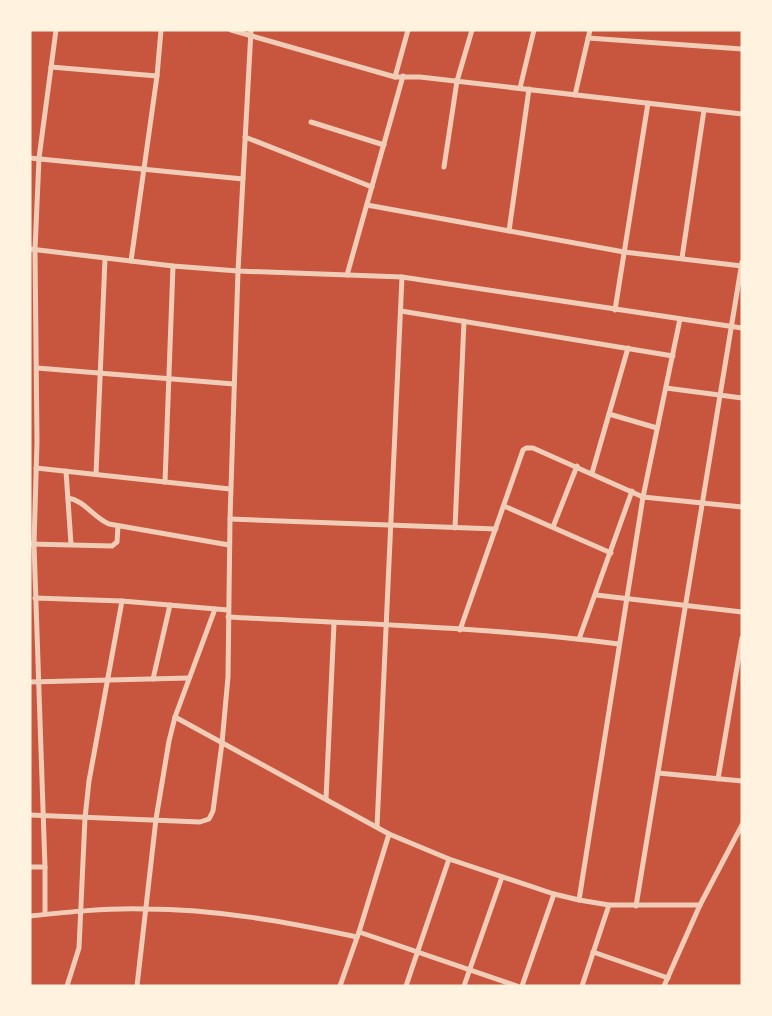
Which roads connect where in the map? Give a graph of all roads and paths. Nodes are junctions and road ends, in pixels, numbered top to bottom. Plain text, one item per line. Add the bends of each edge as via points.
1 (56, 30) edge
2 (161, 30) edge
3 (231, 30) edge
4 (407, 30) edge
5 (472, 30) edge
6 (534, 30) edge
7 (590, 30) edge
8 (250, 32) edge
9 (588, 38) junction
10 (742, 49) edge
11 (51, 67) junction
12 (157, 76) junction
13 (395, 76) junction
14 (403, 76) junction
15 (457, 81) junction
16 (520, 88) junction
17 (529, 89) junction
18 (575, 95) junction
19 (648, 103) junction
20 (704, 110) junction
21 (742, 114) edge
22 (311, 122) dead end
23 (245, 137) junction
24 (384, 145) junction
25 (30, 158) edge
26 (39, 158) junction
27 (444, 167) dead end
28 (144, 168) junction
29 (243, 179) junction
30 (372, 187) junction
31 (367, 205) junction
32 (509, 231) junction
33 (33, 249) edge
34 (624, 252) junction
35 (682, 258) junction
36 (105, 259) junction
37 (130, 261) junction
38 (742, 264) edge
39 (173, 266) junction
40 (238, 271) junction
41 (347, 275) junction
42 (402, 277) junction
43 (615, 310) junction
44 (400, 311) junction
45 (680, 319) junction
46 (464, 321) junction
47 (733, 326) junction
48 (742, 328) edge
49 (628, 348) junction
50 (673, 356) junction
51 (37, 368) junction
52 (101, 373) junction
53 (169, 379) junction
54 (234, 384) junction
55 (666, 388) junction
56 (722, 395) junction
57 (742, 398) edge
58 (609, 414) junction
59 (657, 428) junction
60 (577, 466) junction
61 (36, 468) junction
62 (66, 471) junction
63 (592, 473) junction
64 (96, 474) junction
65 (165, 482) junction
66 (230, 489) junction
67 (632, 492) junction
68 (643, 497) junction
69 (68, 498) junction
70 (704, 503) junction
71 (504, 506) junction
72 (742, 507) edge
73 (230, 519) junction
74 (118, 526) junction
75 (390, 526) junction
76 (553, 527) junction
77 (454, 528) junction
78 (496, 529) junction
79 (32, 544) edge
80 (71, 544) junction
81 (229, 545) junction
82 (611, 553) junction
83 (596, 595) junction
84 (36, 598) junction
85 (626, 598) junction
86 (122, 601) junction
87 (170, 605) junction
88 (687, 605) junction
89 (214, 609) junction
90 (228, 610) junction
91 (742, 612) edge
92 (228, 617) junction
93 (334, 623) junction
94 (386, 626) junction
95 (460, 630) junction
96 (742, 638) edge
97 (579, 639) junction
98 (619, 644) junction
99 (189, 678) junction
100 (107, 679) junction
101 (153, 679) junction
102 (30, 682) edge
103 (38, 682) junction
104 (175, 717) junction
105 (222, 743) junction
106 (658, 774) junction
107 (718, 778) junction
108 (742, 782) edge
109 (326, 799) junction
110 (30, 815) edge
111 (43, 816) junction
112 (85, 818) junction
113 (156, 819) junction
114 (742, 825) edge
115 (377, 827) junction
116 (389, 834) junction
117 (449, 859) junction
118 (30, 867) edge
119 (45, 867) junction
120 (502, 877) junction
121 (554, 894) junction
122 (579, 900) junction
123 (609, 905) junction
124 (700, 905) junction
125 (636, 906) junction
126 (145, 909) junction
127 (81, 911) junction
128 (45, 914) junction
129 (30, 916) edge
130 (358, 934) junction
131 (417, 952) junction
132 (593, 952) junction
133 (470, 970) junction
134 (668, 978) junction
135 (66, 986) edge
136 (137, 986) edge
137 (340, 986) edge
138 (406, 986) edge
139 (464, 986) edge
140 (517, 986) edge
141 (522, 986) edge
142 (582, 986) edge
143 (669, 986) edge

1 - 11 street
2 - 12 street
3 - 8 street
4 - 13 street
5 - 15 street
6 - 16 street
7 - 9 street
8 - 13 street
8 - 23 street
9 - 10 street
9 - 18 street
11 - 12 street
11 - 26 street
12 - 28 street
13 - 14 street
14 - 15 street
14 - 24 street
15 - 16 street
15 - 27 street
16 - 17 street
17 - 18 street
17 - 32 street
18 - 19 street
19 - 20 street
19 - 34 street
20 - 21 street
20 - 35 street
22 - 24 street
23 - 29 street
23 - 30 street
24 - 30 street
25 - 26 street
26 - 28 street
26 - 33 street
28 - 29 street
28 - 37 street
29 - 40 street
30 - 31 street
31 - 32 street
31 - 41 street
32 - 34 street
33 - 36 street
33 - 51 street
34 - 35 street
34 - 43 street
35 - 38 street
36 - 37 street
36 - 52 street
37 - 39 street
38 - 47 street
39 - 40 street
39 - 53 street
40 - 41 street
40 - 54 street
41 - 42 street
42 - 43 street
42 - 44 street
43 - 45 street
44 - 46 street
44 - 75 street
45 - 47 street
45 - 50 street
46 - 49 street
46 - 77 street
47 - 48 street
47 - 56 street
49 - 50 street
49 - 58 street
50 - 55 street
51 - 52 street
51 - 61 street
52 - 53 street
52 - 64 street
53 - 54 street
53 - 65 street
54 - 66 street
55 - 56 street
55 - 59 street
56 - 57 street
56 - 70 street
58 - 59 street
58 - 63 street
59 - 68 street
60 - 63 street
60 - 71 street via 526,448
60 - 76 street
61 - 62 street
61 - 79 street
62 - 64 street
62 - 69 street
63 - 67 street
64 - 65 street
65 - 66 street
66 - 73 street
67 - 68 street
67 - 82 street
68 - 70 street
68 - 85 street
69 - 74 street via 103,522
69 - 80 street
70 - 72 street
70 - 88 street
71 - 76 street
71 - 78 street
73 - 75 street
73 - 81 street
74 - 80 street via 115,544
74 - 81 street
75 - 77 street
75 - 94 street
76 - 82 street
77 - 78 street
78 - 95 street
79 - 80 street
79 - 84 street
81 - 90 street
82 - 83 street
83 - 85 street
83 - 97 street
84 - 86 street
84 - 103 street
85 - 88 street
85 - 98 street
86 - 87 street
86 - 100 street
87 - 89 street
87 - 101 street
88 - 91 street
88 - 106 street
89 - 90 street
89 - 99 street
90 - 92 street
92 - 93 street
92 - 105 street
93 - 94 street
93 - 109 street
94 - 95 street
94 - 115 street
95 - 97 street
96 - 107 street
97 - 98 street
98 - 122 street
99 - 101 street
99 - 104 street
100 - 101 street
100 - 103 street
100 - 112 street
102 - 103 street
103 - 111 street
104 - 105 street
104 - 113 street
105 - 109 street
105 - 113 street via 209,819
106 - 107 street
106 - 125 street
107 - 108 street
109 - 115 street
110 - 111 street
111 - 112 street
111 - 119 street
112 - 113 street
112 - 127 street
113 - 126 street
114 - 124 street
115 - 116 street
116 - 117 street
116 - 130 street
117 - 120 street
117 - 131 street
118 - 119 street
119 - 128 street
120 - 121 street
120 - 133 street
121 - 122 street
121 - 141 street
122 - 123 street
123 - 125 street
123 - 132 street
124 - 125 street
124 - 134 street
126 - 127 street
126 - 130 street via 248,917
126 - 136 street
127 - 128 street
127 - 135 street via 77,956
128 - 129 street
130 - 131 street
130 - 137 street
131 - 133 street
131 - 138 street
132 - 134 street
132 - 142 street
133 - 139 street
133 - 140 street
134 - 143 street via 664,986

